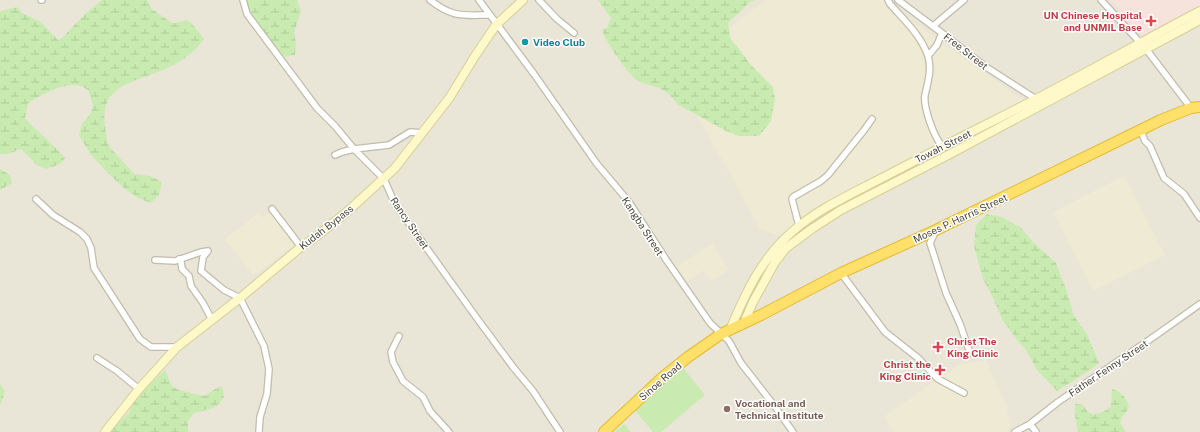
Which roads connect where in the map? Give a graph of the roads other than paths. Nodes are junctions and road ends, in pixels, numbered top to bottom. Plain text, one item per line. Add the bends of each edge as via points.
1 (243, 0) edge
2 (430, 0) edge
3 (479, 0) edge
4 (523, 0) edge
5 (539, 0) edge
6 (888, 0) edge
7 (898, 0) edge
8 (964, 0) edge
9 (1101, 0) edge
10 (1200, 11) edge
11 (490, 15) junction
12 (1200, 20) edge
13 (496, 25) junction
14 (933, 26) junction
15 (574, 33) dead end
16 (942, 33) junction
17 (1140, 42) junction
18 (1146, 49) junction
19 (928, 56) junction
20 (1036, 99) junction
21 (1196, 108) edge
22 (872, 119) dead end
23 (1141, 131) junction
24 (423, 133) junction
25 (942, 146) junction
26 (354, 149) junction
27 (335, 155) dead end
28 (384, 179) junction
29 (36, 198) dead end
30 (272, 209) dead end
31 (1200, 218) edge
32 (798, 222) dead end
33 (936, 230) junction
34 (301, 247) junction
35 (179, 259) junction
36 (155, 260) dead end
37 (842, 273) junction
38 (240, 298) junction
39 (1200, 304) edge
40 (212, 320) junction
41 (744, 323) junction
42 (726, 332) junction
43 (399, 336) dead end
44 (177, 347) junction
45 (970, 353) dead end
46 (98, 358) dead end
47 (139, 389) junction
48 (964, 393) dead end
49 (1030, 424) junction
50 (105, 432) edge
51 (259, 432) edge
52 (448, 432) edge
53 (560, 432) edge
54 (604, 432) edge
55 (792, 432) edge
56 (1015, 432) edge
57 (1036, 432) edge

1 - 26 street, Rancy Street via 247,14 317,108
2 - 11 street via 457,15
3 - 11 street, Kangba Street
4 - 13 street, Kudah Bypass
5 - 15 street
6 - 19 street via 915,32
7 - 14 street, Free Street
8 - 14 street
9 - 17 street
10 - 17 street, Towah Street
11 - 13 street, Kangba Street
12 - 18 street, Towah Street
13 - 24 street, Kudah Bypass
13 - 42 street, Kangba Street via 597,164 630,202 710,324
14 - 16 street, Free Street
16 - 19 street
16 - 20 street, Free Street via 983,65
17 - 18 street
17 - 20 street, Towah Street
18 - 21 street
18 - 41 street, Towah Street via 841,210 813,228 786,248 753,302
19 - 25 street via 929,79 925,105 936,140
20 - 25 street, Towah Street
21 - 23 highway, Moses P. Harris Street
22 - 32 street via 828,175 793,197
23 - 31 street via 1164,178 1184,194
23 - 33 highway, Moses P. Harris Street
24 - 26 street via 410,132 383,147
24 - 28 street, Kudah Bypass
25 - 42 street, Towah Street via 824,209 792,232 765,262
26 - 27 street
26 - 28 street, Rancy Street
28 - 34 street, Kudah Bypass via 318,236
28 - 53 street, Rancy Street via 395,204 533,391
29 - 44 street via 53,215 87,239 94,268 140,339 150,347
30 - 34 street
33 - 37 highway, Moses P. Harris Street
33 - 45 street via 930,243 946,293
34 - 38 street, Kudah Bypass
35 - 36 street
35 - 38 street via 208,252 203,257 201,271 224,290
35 - 40 street via 182,269 189,276 191,286
37 - 41 highway, Moses P. Harris Street
37 - 48 street via 885,332 918,358 938,379
38 - 40 street, Kudah Bypass
38 - 51 street via 264,346 270,370
39 - 49 street, Father Fenny Street
40 - 44 street, Kudah Bypass
41 - 42 highway, Moses P. Harris Street
42 - 54 highway, Sinoe Road via 663,377
42 - 55 street, Kangba Street via 741,363
43 - 52 street via 391,352 393,362 403,381 423,397 430,411
44 - 47 street, Kudah Bypass
46 - 47 street
47 - 50 street, Kudah Bypass
49 - 56 street, Father Fenny Street
49 - 57 street

